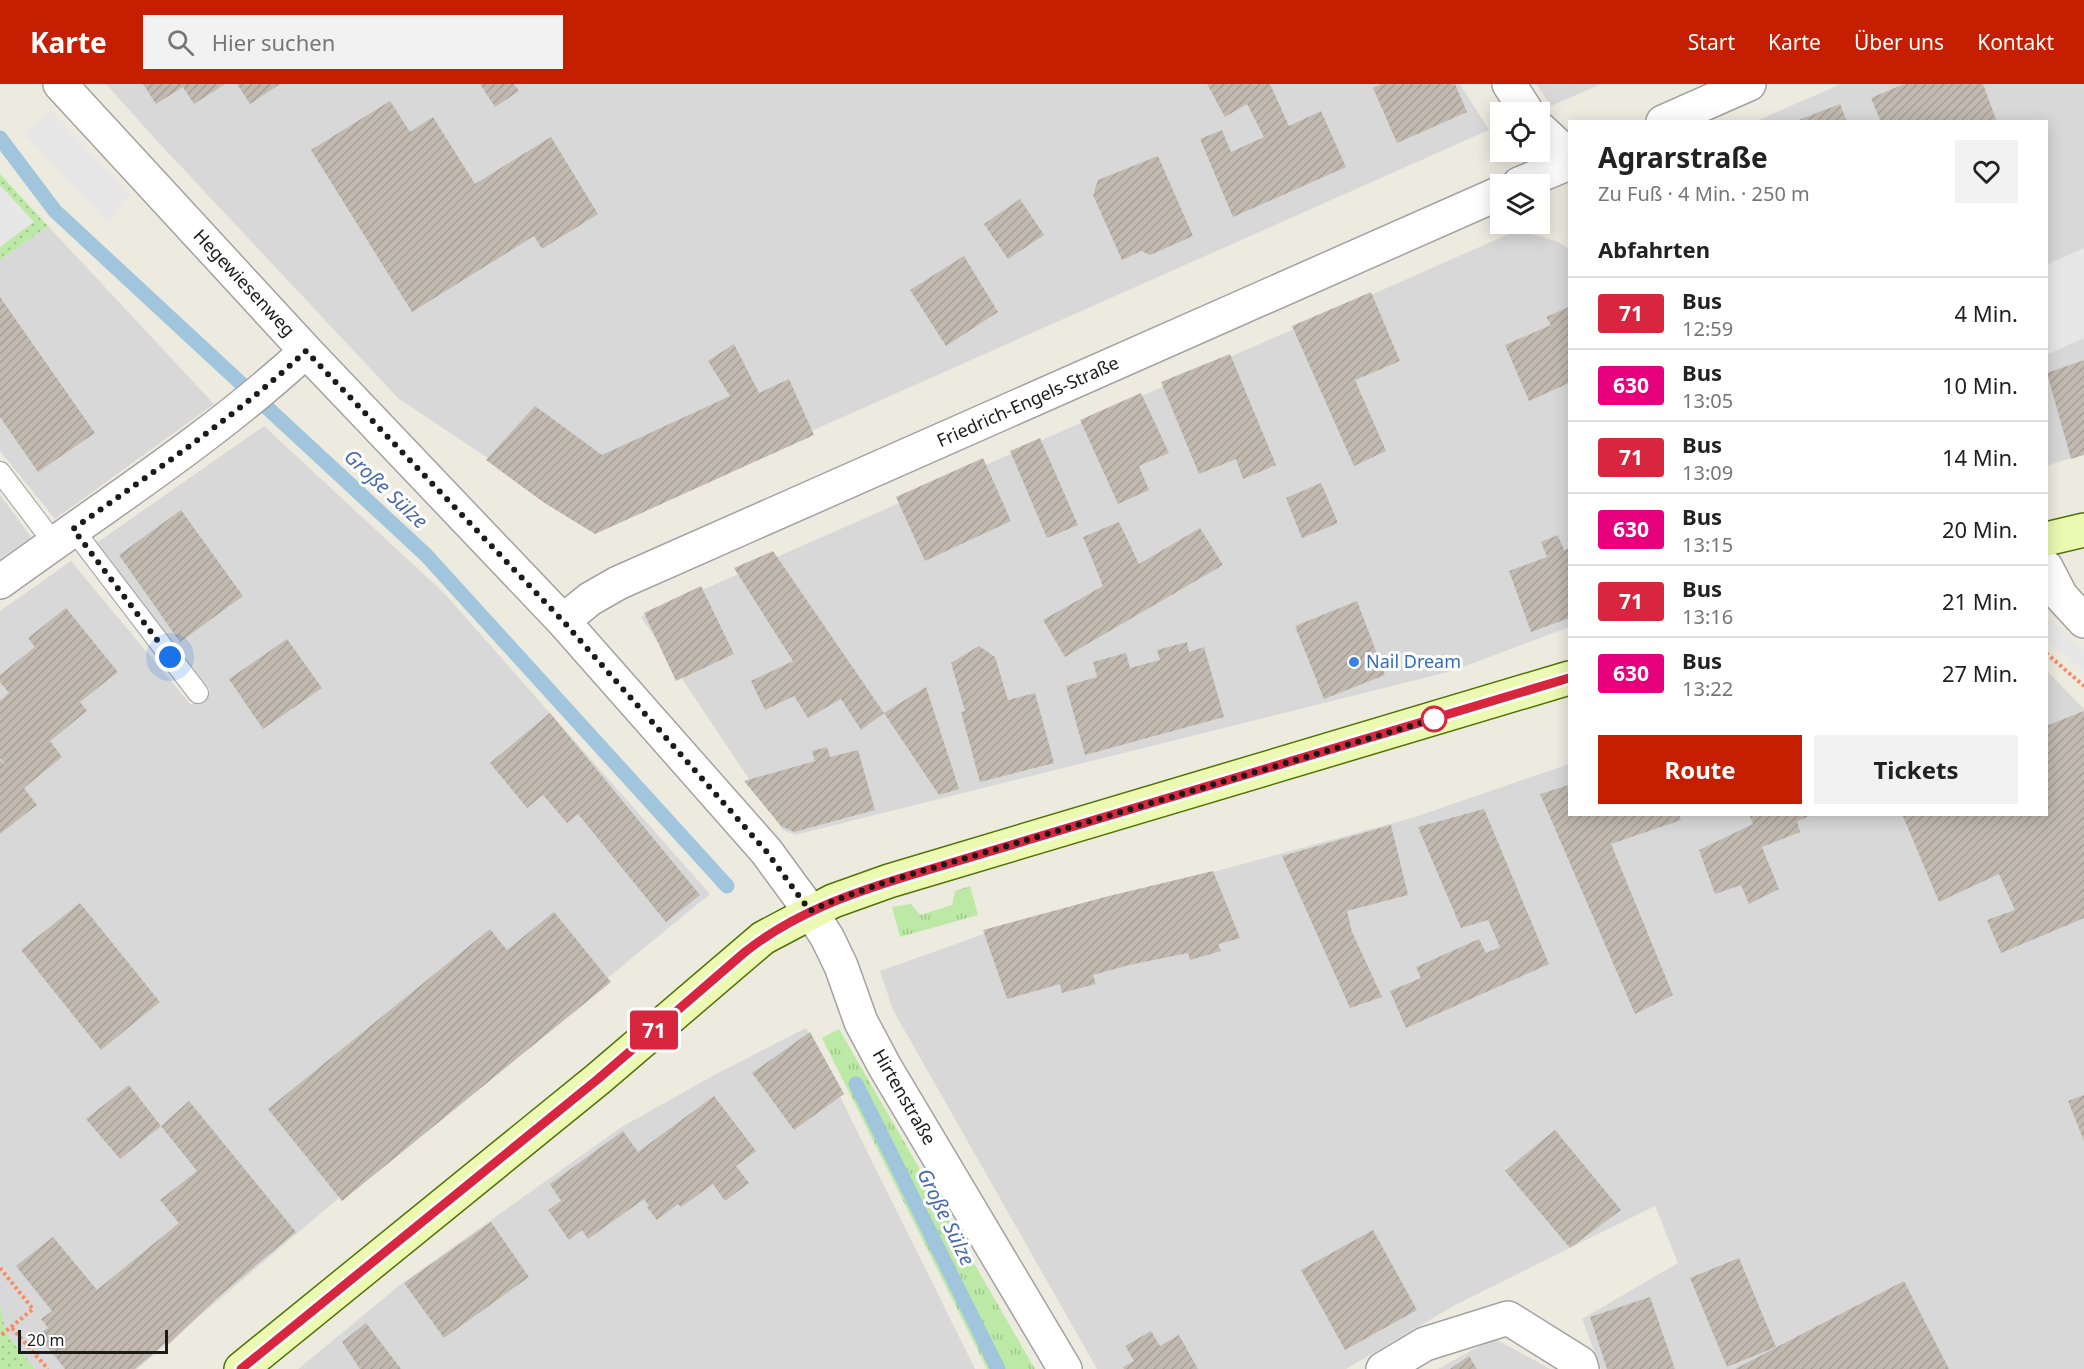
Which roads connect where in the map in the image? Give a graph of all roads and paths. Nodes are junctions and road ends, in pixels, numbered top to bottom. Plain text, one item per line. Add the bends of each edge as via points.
1 (60, 84) edge
2 (1509, 84) edge
3 (1749, 84) edge
4 (1521, 102) edge
5 (1668, 120) edge
6 (1550, 138) edge
7 (1568, 155) edge
8 (1568, 163) edge
9 (1543, 174) edge
10 (1490, 197) edge
11 (306, 351) junction
12 (0, 472) edge
13 (2084, 530) edge
14 (63, 536) junction
15 (2048, 539) edge
16 (2048, 571) edge
17 (0, 582) edge
18 (563, 621) junction
19 (2084, 621) edge
20 (2048, 655) edge
21 (1568, 678) edge
22 (2084, 686) edge
23 (198, 693) dead end
24 (810, 911) junction
25 (0, 1268) edge
26 (12, 1328) junction
27 (0, 1336) edge
28 (48, 1369) edge
29 (241, 1369) edge
30 (1065, 1369) edge
31 (1383, 1369) edge
32 (1582, 1369) edge

1 - 11 street, Hegewiesenweg
2 - 4 street
3 - 5 street
6 - 7 street
8 - 9 street
10 - 18 street, Friedrich-Engels-Straße via 618,583
11 - 14 street via 224,421
11 - 18 street, Hegewiesenweg
12 - 14 lane
13 - 15 main road
14 - 17 street
14 - 23 lane
16 - 19 street via 2061,596
18 - 24 street, Hegewiesenweg via 766,851
20 - 22 path
21 - 24 main road via 900,878
24 - 29 main road via 745,952 598,1079
24 - 30 street, Hirtenstraße via 841,966 861,1022 885,1067
25 - 26 path via 33,1309
26 - 27 path
26 - 28 path
31 - 32 street via 1425,1344 1508,1318 1580,1363

